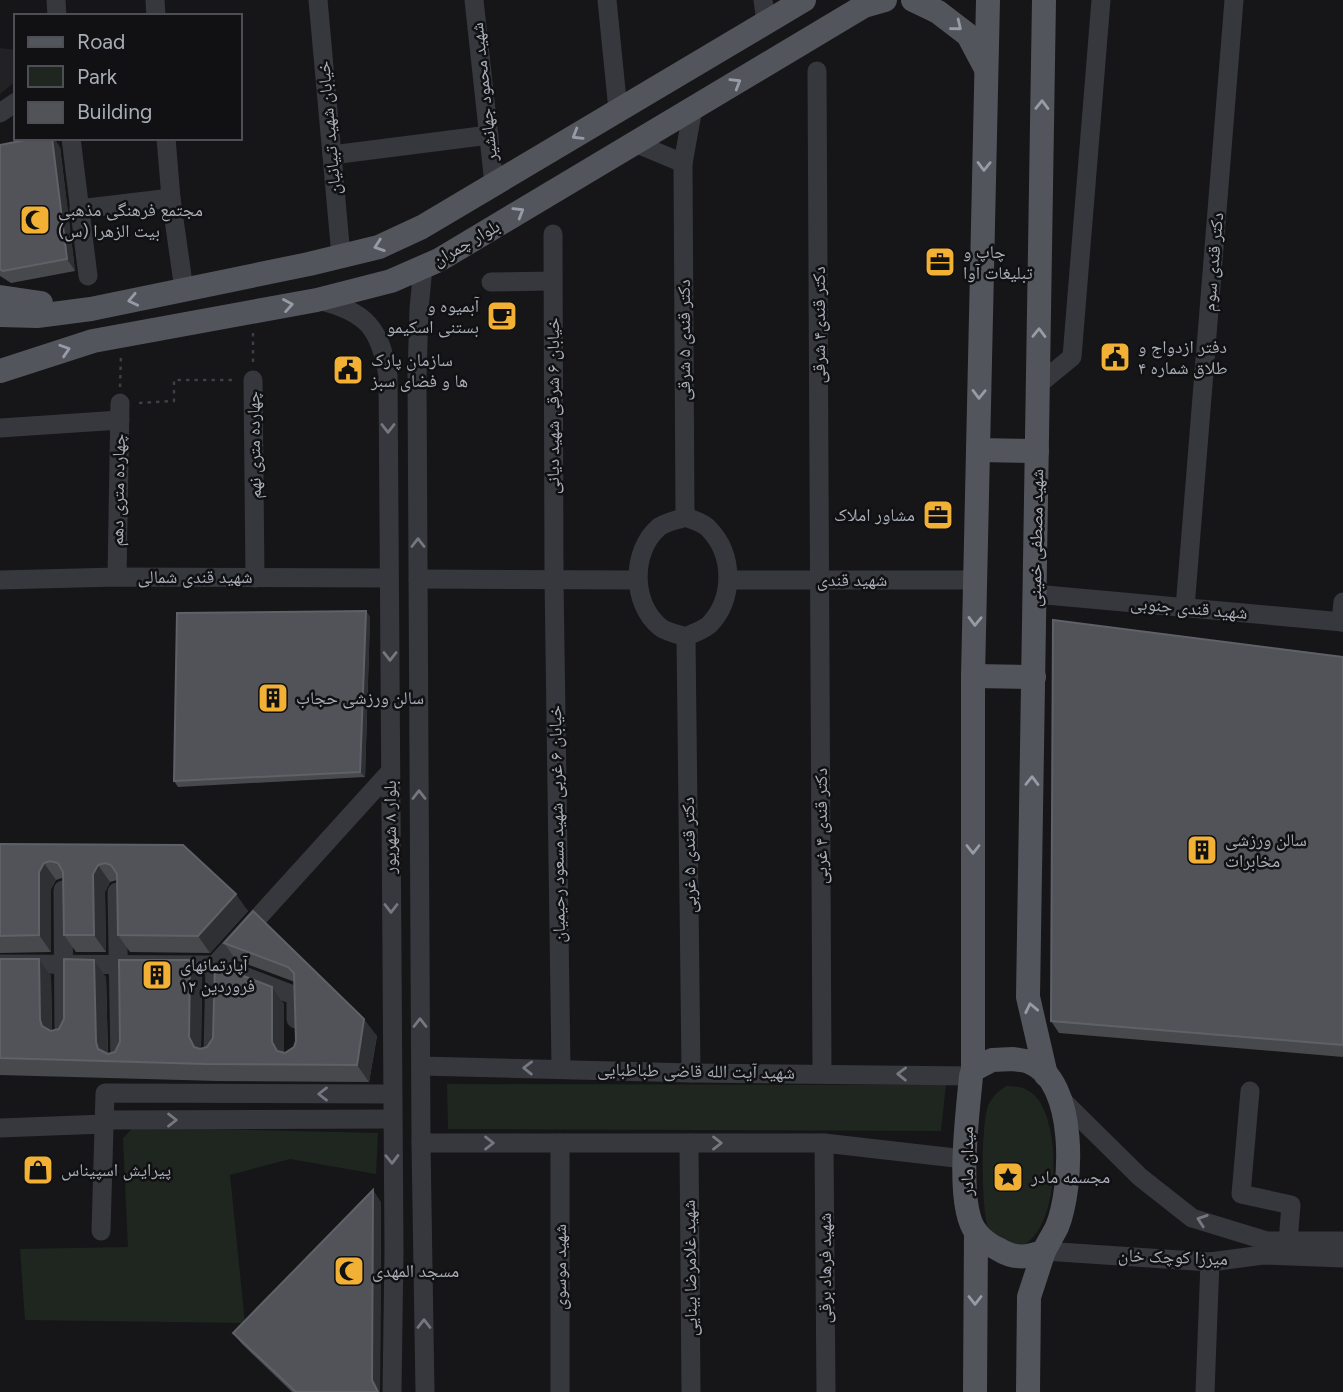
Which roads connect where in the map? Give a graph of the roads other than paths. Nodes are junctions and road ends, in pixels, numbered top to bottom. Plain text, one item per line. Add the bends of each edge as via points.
1 (318, 0) edge
2 (474, 0) edge
3 (607, 0) edge
4 (804, 0) edge
5 (885, 0) edge
6 (913, 0) edge
7 (988, 0) edge
8 (1044, 0) edge
9 (1101, 0) edge
10 (1234, 0) edge
11 (764, 11) edge
12 (986, 69) junction
13 (817, 71) dead end
14 (693, 108) junction
15 (618, 110) junction
16 (489, 135) junction
17 (71, 140) edge
18 (166, 140) edge
19 (635, 143) junction
20 (332, 155) junction
21 (683, 163) junction
22 (494, 184) junction
23 (171, 198) junction
24 (79, 209) junction
25 (552, 234) dead end
26 (341, 256) junction
27 (423, 267) junction
28 (88, 276) dead end
29 (552, 281) junction
30 (491, 282) dead end
31 (184, 290) junction
32 (0, 297) edge
33 (317, 300) junction
34 (90, 309) junction
35 (0, 315) edge
36 (0, 371) edge
37 (253, 380) road end
38 (1038, 385) junction
39 (0, 428) edge
40 (978, 450) junction
41 (1037, 451) junction
42 (389, 482) junction
43 (418, 482) junction
44 (685, 517) junction
45 (117, 577) junction
46 (255, 578) junction
47 (389, 578) junction
48 (554, 578) junction
49 (418, 579) junction
50 (0, 580) edge
51 (637, 580) junction
52 (729, 580) junction
53 (820, 580) junction
54 (975, 580) junction
55 (1035, 594) junction
56 (1343, 602) edge
57 (1185, 608) junction
58 (1342, 622) edge
59 (686, 637) junction
60 (973, 676) junction
61 (1034, 677) junction
62 (390, 772) junction
63 (420, 878) junction
64 (391, 879) junction
65 (63, 890) edge
66 (117, 892) edge
67 (0, 964) edge
68 (64, 964) junction
69 (118, 964) junction
70 (215, 964) junction
71 (296, 1033) edge
72 (64, 1036) edge
73 (212, 1054) edge
74 (120, 1059) edge
75 (421, 1066) junction
76 (441, 1066) junction
77 (561, 1069) junction
78 (822, 1072) junction
79 (691, 1073) junction
80 (972, 1073) junction
81 (1046, 1075) junction
82 (1250, 1091) dead end
83 (391, 1094) junction
84 (1059, 1096) junction
85 (392, 1119) junction
86 (104, 1122) junction
87 (0, 1128) edge
88 (430, 1143) junction
89 (560, 1143) junction
90 (689, 1143) junction
91 (824, 1143) junction
92 (964, 1159) junction
93 (101, 1231) dead end
94 (976, 1232) junction
95 (1343, 1241) edge
96 (1288, 1242) junction
97 (394, 1251) junction
98 (424, 1251) junction
99 (1044, 1251) junction
100 (1343, 1258) edge
101 (1210, 1262) junction
102 (392, 1392) edge
103 (425, 1392) edge
104 (560, 1392) edge
105 (691, 1392) edge
106 (826, 1392) edge
107 (975, 1392) edge
108 (1028, 1392) edge
109 (1205, 1392) edge

1 - 20 street, خیابان شهید تبیانیان
2 - 16 street, شهید محمود جهانشیر
3 - 15 street
4 - 11 main road, بلوار چمران
14 -> 5 main road, بلوار چمران via 864,6
6 -> 12 main road via 968,35
7 - 12 main road
38 -> 8 main road, شهید مصطفی خمینی
9 - 38 street via 1072,357
10 - 57 street, دکتر قندی سوم
11 - 15 main road, بلوار چمران
12 -> 40 main road
13 - 53 street, دکتر قندی۴ شرقی
14 - 19 main road, بلوار چمران
14 - 21 street, دکتر قندی ۵ شرقی
15 -> 22 main road, بلوار چمران
16 - 20 street
16 - 22 street, شهید محمود جهانشیر
17 - 24 street
18 - 23 street
19 - 21 street
27 -> 19 main road, بلوار چمران
20 - 26 street, خیابان شهید تبیانیان
21 - 44 street, دکتر قندی ۵ شرقی
22 -> 26 main road, بلوار چمران via 422,227 379,247
23 - 24 street
23 - 31 street
24 - 28 street
25 - 29 street, خیابان ۶ شرقی شهید دیانی
26 - 31 main road, بلوار چمران
27 - 33 main road, بلوار چمران via 391,281
27 - 43 street, بلوار ۸ شهریور
29 - 30 street
29 - 48 street, خیابان ۶ شرقی شهید دیانی
31 -> 34 main road, بلوار چمران
32 - 34 main road
36 -> 33 main road, بلوار چمران via 93,341
33 -> 42 street, بلوار ۸ شهریور via 345,307 368,324 383,348 388,376
34 - 35 main road, بلوار چمران
37 - 46 street, چهارده متری نهم
38 - 41 main road, شهید مصطفی خمینی
39 - 45 street, چهارده متری دهم via 120,412
40 - 41 main road
40 - 54 main road
41 - 55 main road, شهید مصطفی خمینی
42 - 43 street
42 - 47 street, بلوار ۸ شهریور
49 -> 43 street, بلوار ۸ شهریور
44 - 51 street via 660,526 643,549
44 - 52 street via 708,528 723,550
45 - 46 street, شهید قندی شمالی
45 - 50 street, شهید قندی شمالی
46 - 47 street, شهید قندی شمالی
47 -> 62 street, بلوار ۸ شهریور
48 - 49 street
48 - 51 street
48 - 77 street, خیابان ۶ غربی شهید مسعود رحیمیان
63 -> 49 street, بلوار ۸ شهریور
51 - 59 street via 643,605 661,627
52 - 53 street, شهید قندی
52 - 59 street via 724,603 709,625
53 - 54 street, شهید قندی
53 - 78 street, دکتر قندی ۴ غربی
54 -> 60 main road
55 - 57 street, شهید قندی جنوبی
55 - 61 main road, شهید مصطفی خمینی
56 - 58 street
57 - 58 street, شهید قندی جنوبی
59 - 79 street, دکتر قندی ۵ غربی
60 - 61 main road
60 -> 80 main road
81 -> 61 main road, شهید مصطفی خمینی via 1028,997
62 - 64 street, بلوار ۸ شهریور
62 - 70 street
63 - 64 street
75 -> 63 street, بلوار ۸ شهریور
64 -> 83 street, بلوار ۸ شهریور
65 - 68 street
66 - 69 street
67 - 68 street
68 - 69 street
68 - 72 street
69 - 70 street
69 - 74 street
70 - 71 street via 296,996
70 - 73 street
75 - 76 street, شهید آیت الله قاضی طباطبایی
75 - 88 street, بلوار ۸ شهریور
77 -> 76 street, شهید آیت الله قاضی طباطبایی
76 - 88 street via 432,1074 429,1094
77 - 79 street, شهید آیت الله قاضی طباطبایی
78 - 79 street, شهید آیت الله قاضی طباطبایی
80 -> 78 street, شهید آیت الله قاضی طباطبایی
80 - 81 main road via 992,1060 1013,1059 1030,1062
80 - 92 main road, میدان مادر
81 - 84 main road
82 - 96 street via 1241,1194 1292,1205
83 - 85 street, بلوار ۸ شهریور
83 -> 86 street via 105,1093
96 -> 84 street, میرزا کوچک خان via 1267,1241 1192,1218 1140,1177
84 - 99 main road via 1069,1168 1057,1225
86 -> 85 street
85 -> 97 street, بلوار ۸ شهریور
86 - 87 street
86 - 93 street
88 -> 89 street
88 - 98 street, بلوار ۸ شهریور
89 - 90 street
89 - 104 street, شهید موسوی
90 -> 91 street
90 - 105 street, شهید غلامرضا بینایی
91 - 92 street
91 - 106 street, شهید فرهاد برقی
92 - 94 main road, میدان مادر via 968,1213
94 - 99 main road via 1010,1256
94 -> 107 main road
95 - 96 street, میرزا کوچک خان
97 - 98 street
97 - 102 street, بلوار ۸ شهریور
103 -> 98 street, بلوار ۸ شهریور
99 - 101 street, میرزا کوچک خان
99 - 108 main road via 1029,1297
100 - 101 street, میرزا کوچک خان via 1262,1255
101 - 109 street

